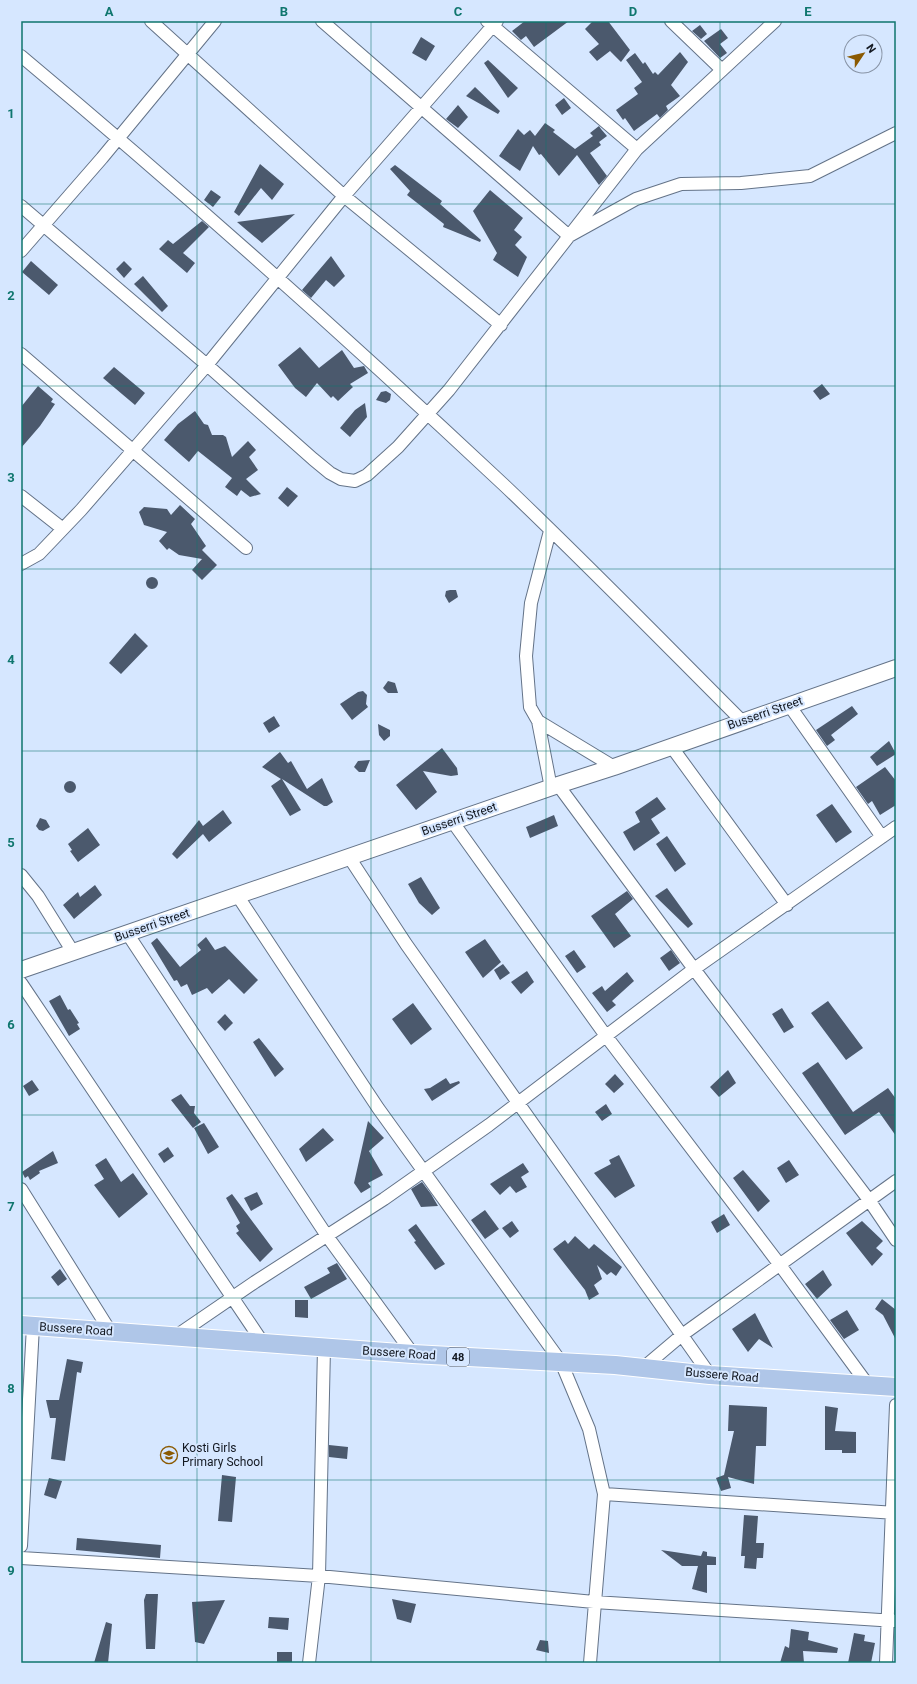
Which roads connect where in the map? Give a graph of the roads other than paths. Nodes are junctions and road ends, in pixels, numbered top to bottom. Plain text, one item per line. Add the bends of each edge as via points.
1 (151, 21) edge
2 (215, 21) edge
3 (322, 21) edge
4 (671, 21) edge
5 (775, 21) edge
6 (492, 23) edge
7 (188, 53) junction
8 (21, 56) edge
9 (722, 70) junction
10 (421, 108) junction
11 (896, 133) edge
12 (119, 138) junction
13 (637, 149) junction
14 (344, 196) junction
15 (21, 206) edge
16 (44, 225) junction
17 (569, 236) junction
18 (21, 251) edge
19 (278, 277) junction
20 (501, 325) junction
21 (21, 354) edge
22 (207, 365) junction
23 (427, 414) junction
24 (132, 450) junction
25 (21, 496) edge
26 (63, 529) junction
27 (550, 531) junction
28 (246, 548) dead end
29 (21, 564) edge
30 (896, 668) edge
31 (789, 705) junction
32 (538, 721) junction
33 (742, 721) junction
34 (671, 746) junction
35 (614, 767) junction
36 (554, 787) junction
37 (452, 821) junction
38 (896, 827) edge
39 (882, 837) junction
40 (349, 857) junction
41 (21, 875) edge
42 (237, 895) junction
43 (787, 905) junction
44 (127, 933) junction
45 (72, 952) junction
46 (694, 969) junction
47 (21, 970) edge
48 (21, 983) edge
49 (606, 1036) junction
50 (518, 1103) junction
51 (423, 1170) junction
52 (896, 1181) edge
53 (21, 1190) edge
54 (869, 1200) junction
55 (327, 1236) junction
56 (896, 1240) edge
57 (780, 1265) junction
58 (233, 1298) junction
59 (27, 1325) edge
60 (110, 1331) junction
61 (682, 1335) junction
62 (176, 1336) junction
63 (264, 1343) junction
64 (324, 1348) junction
65 (412, 1354) junction
66 (561, 1362) junction
67 (643, 1368) junction
68 (710, 1375) junction
69 (868, 1385) junction
70 (896, 1387) edge
71 (896, 1404) edge
72 (23, 1459) edge
73 (604, 1494) junction
74 (894, 1513) edge
75 (21, 1546) edge
76 (21, 1558) edge
77 (319, 1576) junction
78 (594, 1602) junction
79 (892, 1621) edge
80 (309, 1663) edge
81 (590, 1663) edge
82 (886, 1663) edge

1 - 7 street
2 - 7 street
3 - 10 street
4 - 9 street
5 - 9 street
6 - 10 street
6 - 13 street
7 - 12 street
7 - 14 street
8 - 12 street
9 - 13 street
10 - 14 street
10 - 17 street
11 - 17 street via 810,176 740,183 681,184 636,199
12 - 16 street
12 - 19 street
13 - 17 street
14 - 19 street
14 - 20 street
15 - 16 street
16 - 18 street
16 - 22 street
17 - 20 street
19 - 22 street
19 - 23 street
20 - 23 street
21 - 24 street
22 - 23 street via 313,459 342,479 356,481 367,475 398,447
22 - 24 street
23 - 27 street
24 - 26 street
24 - 28 street
25 - 26 street
26 - 29 street via 39,554
27 - 32 street via 531,603 526,656 530,707
27 - 33 street
30 - 31 main road, Busserri Street
31 - 33 main road, Busserri Street
31 - 39 street
32 - 35 street
32 - 36 street
33 - 34 main road, Busserri Street
34 - 35 main road, Busserri Street
34 - 43 street
35 - 36 main road, Busserri Street
36 - 37 main road, Busserri Street
36 - 46 street
37 - 40 main road, Busserri Street
37 - 49 street
38 - 39 street
39 - 43 street
40 - 42 main road, Busserri Street
40 - 50 street via 406,944
41 - 45 street via 38,896
42 - 44 main road, Busserri Street
42 - 51 street via 369,1095
43 - 46 street
44 - 45 main road, Busserri Street
44 - 55 street
45 - 47 main road, Busserri Street
46 - 49 street
46 - 54 street
48 - 58 street
49 - 50 street
49 - 57 street
50 - 51 street
50 - 61 street
51 - 55 street
51 - 66 street
52 - 54 street
53 - 60 street
54 - 56 street
54 - 57 street
55 - 58 street
55 - 65 street
57 - 61 street
57 - 69 street
58 - 62 street
58 - 63 street
59 - 60 main road, Bussere Road / 48
59 - 72 street
60 - 62 main road, Bussere Road / 48
61 - 67 street
61 - 68 street
62 - 63 main road, Bussere Road / 48
63 - 64 main road, Bussere Road / 48
64 - 65 main road, Bussere Road / 48
64 - 77 street
65 - 66 main road, Bussere Road / 48
66 - 67 main road, Bussere Road / 48
66 - 73 street via 589,1429
67 - 68 main road, Bussere Road / 48
68 - 69 main road, Bussere Road / 48
69 - 70 main road, Bussere Road / 48
71 - 74 street
72 - 75 street
73 - 74 street
73 - 78 street
74 - 79 street
76 - 77 street
77 - 78 street
77 - 80 street
78 - 79 street
78 - 81 street
79 - 82 street

